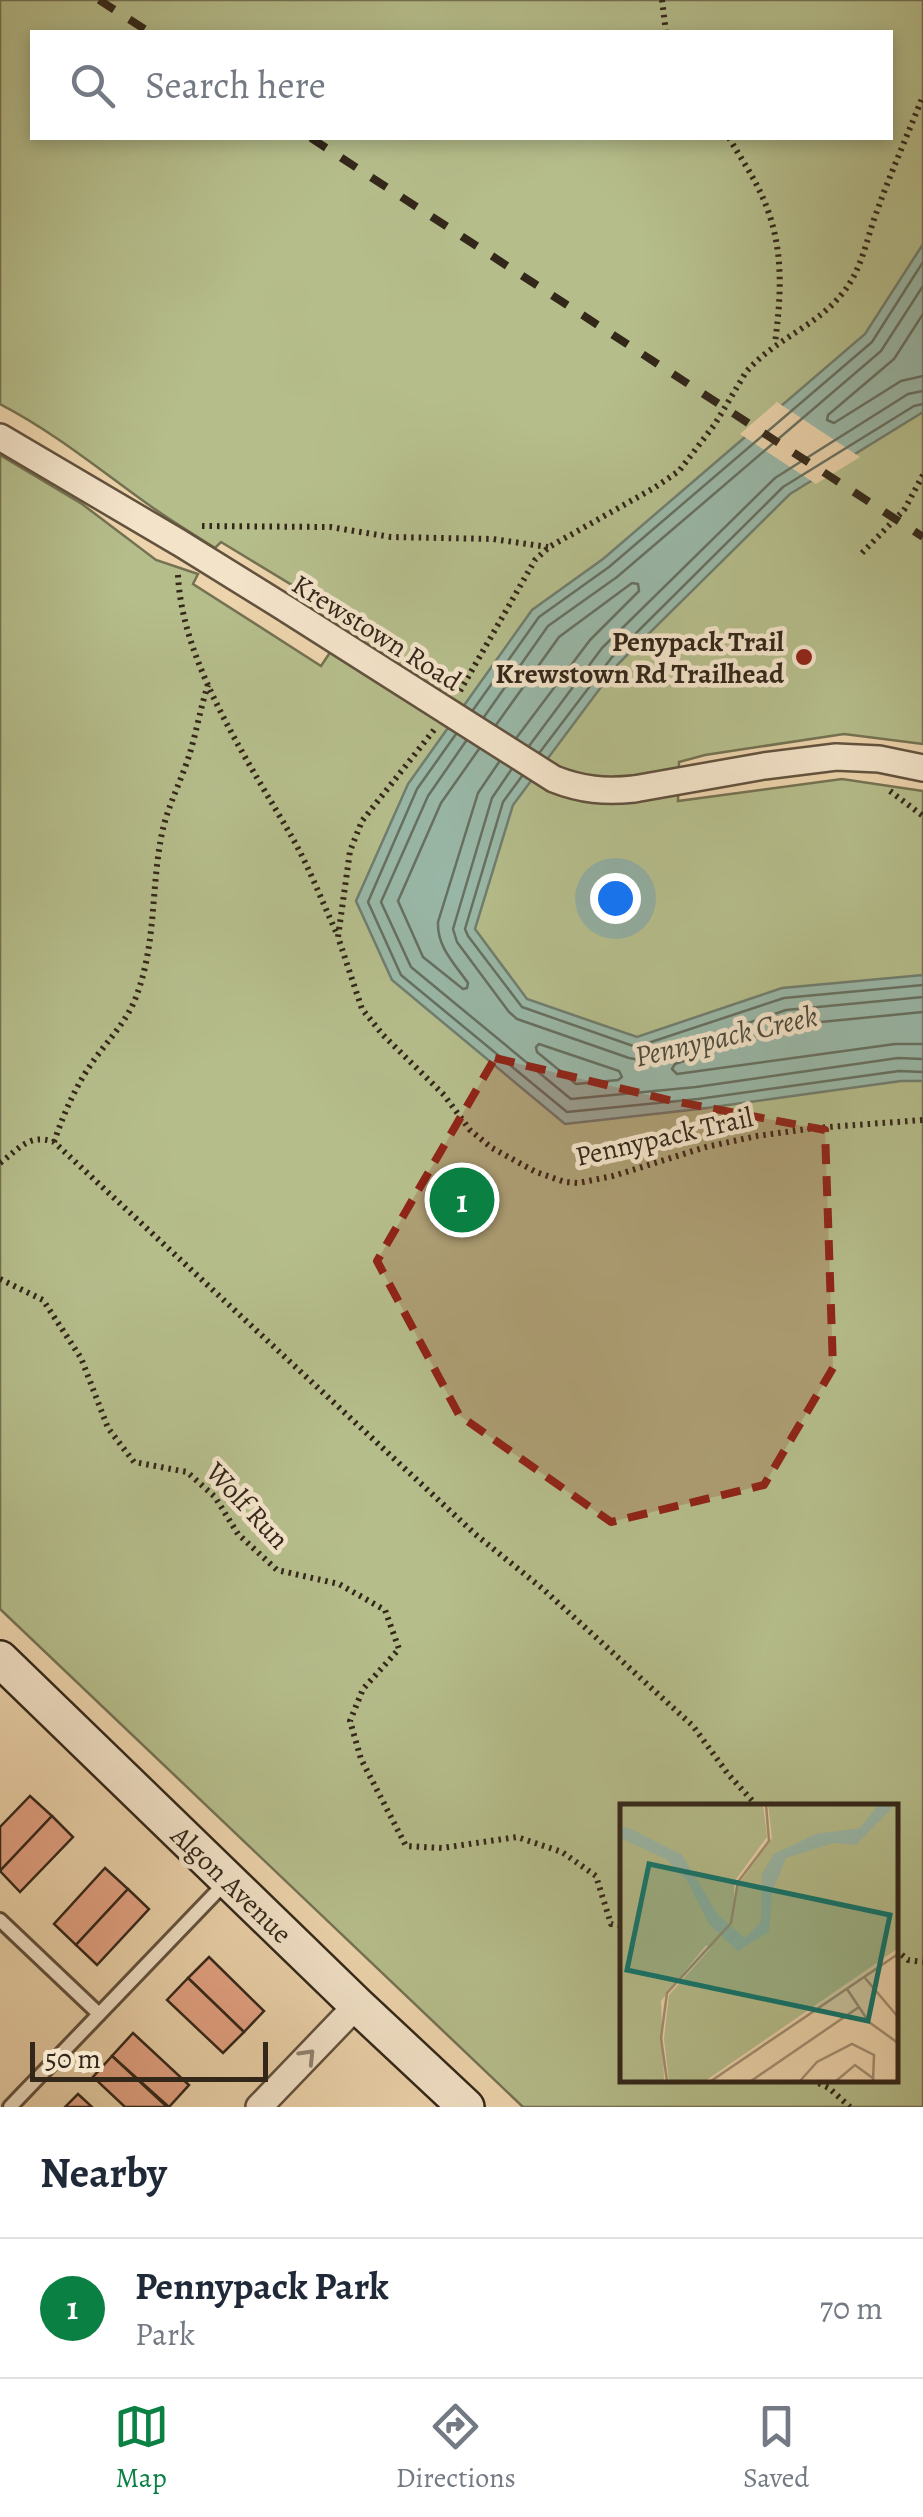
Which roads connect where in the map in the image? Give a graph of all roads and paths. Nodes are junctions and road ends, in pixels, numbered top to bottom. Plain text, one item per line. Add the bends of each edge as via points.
1 (662, 0) edge
2 (666, 30) edge
3 (923, 96) edge
4 (730, 140) edge
5 (775, 344) junction
6 (0, 437) edge
7 (923, 475) edge
8 (184, 545) junction
9 (549, 547) junction
10 (862, 553) dead end
11 (208, 685) junction
12 (451, 704) dead end
13 (437, 725) dead end
14 (923, 768) edge
15 (338, 937) junction
16 (923, 1120) edge
17 (54, 1142) junction
18 (0, 1163) edge
19 (0, 1279) edge
20 (0, 1658) edge
21 (755, 1804) edge
22 (228, 1880) junction
23 (0, 1920) edge
24 (620, 1926) edge
25 (898, 1952) edge
26 (923, 1962) edge
27 (356, 2004) junction
28 (99, 2014) junction
29 (816, 2082) edge
30 (10, 2107) edge
31 (258, 2107) edge
32 (466, 2107) edge
33 (850, 2107) edge

1 - 2 path
3 - 5 path via 850,284 829,309
4 - 5 path via 775,232 781,292
5 - 9 path via 746,372 679,471
6 - 8 street, Krewstown Road
7 - 10 path via 904,510
8 - 9 path via 193,526 252,525
8 - 11 path via 179,597
8 - 14 street, Krewstown Road, bridge via 574,788 634,789 836,757
9 - 12 path via 526,574
11 - 15 path via 295,842
11 - 17 path via 161,836 151,943 135,1001 73,1094
13 - 15 path, Pennypack Trail via 355,834
15 - 16 path, Pennypack Trail via 356,997 371,1021 480,1140 553,1179 594,1180 757,1136
17 - 18 path via 22,1143
17 - 21 path via 476,1534 679,1712
19 - 24 path, Wolf Run via 43,1300 80,1358 108,1428 134,1462 187,1472 277,1570 339,1584 385,1610 398,1649 364,1689 350,1721 406,1846 517,1837 562,1852 596,1876 611,1924
20 - 22 street, Algon Avenue
22 - 27 street, Algon Avenue
22 - 28 lane
23 - 28 lane
25 - 26 path
31 -> 27 street
27 - 32 street, Algon Avenue
28 - 30 lane
29 - 33 path

